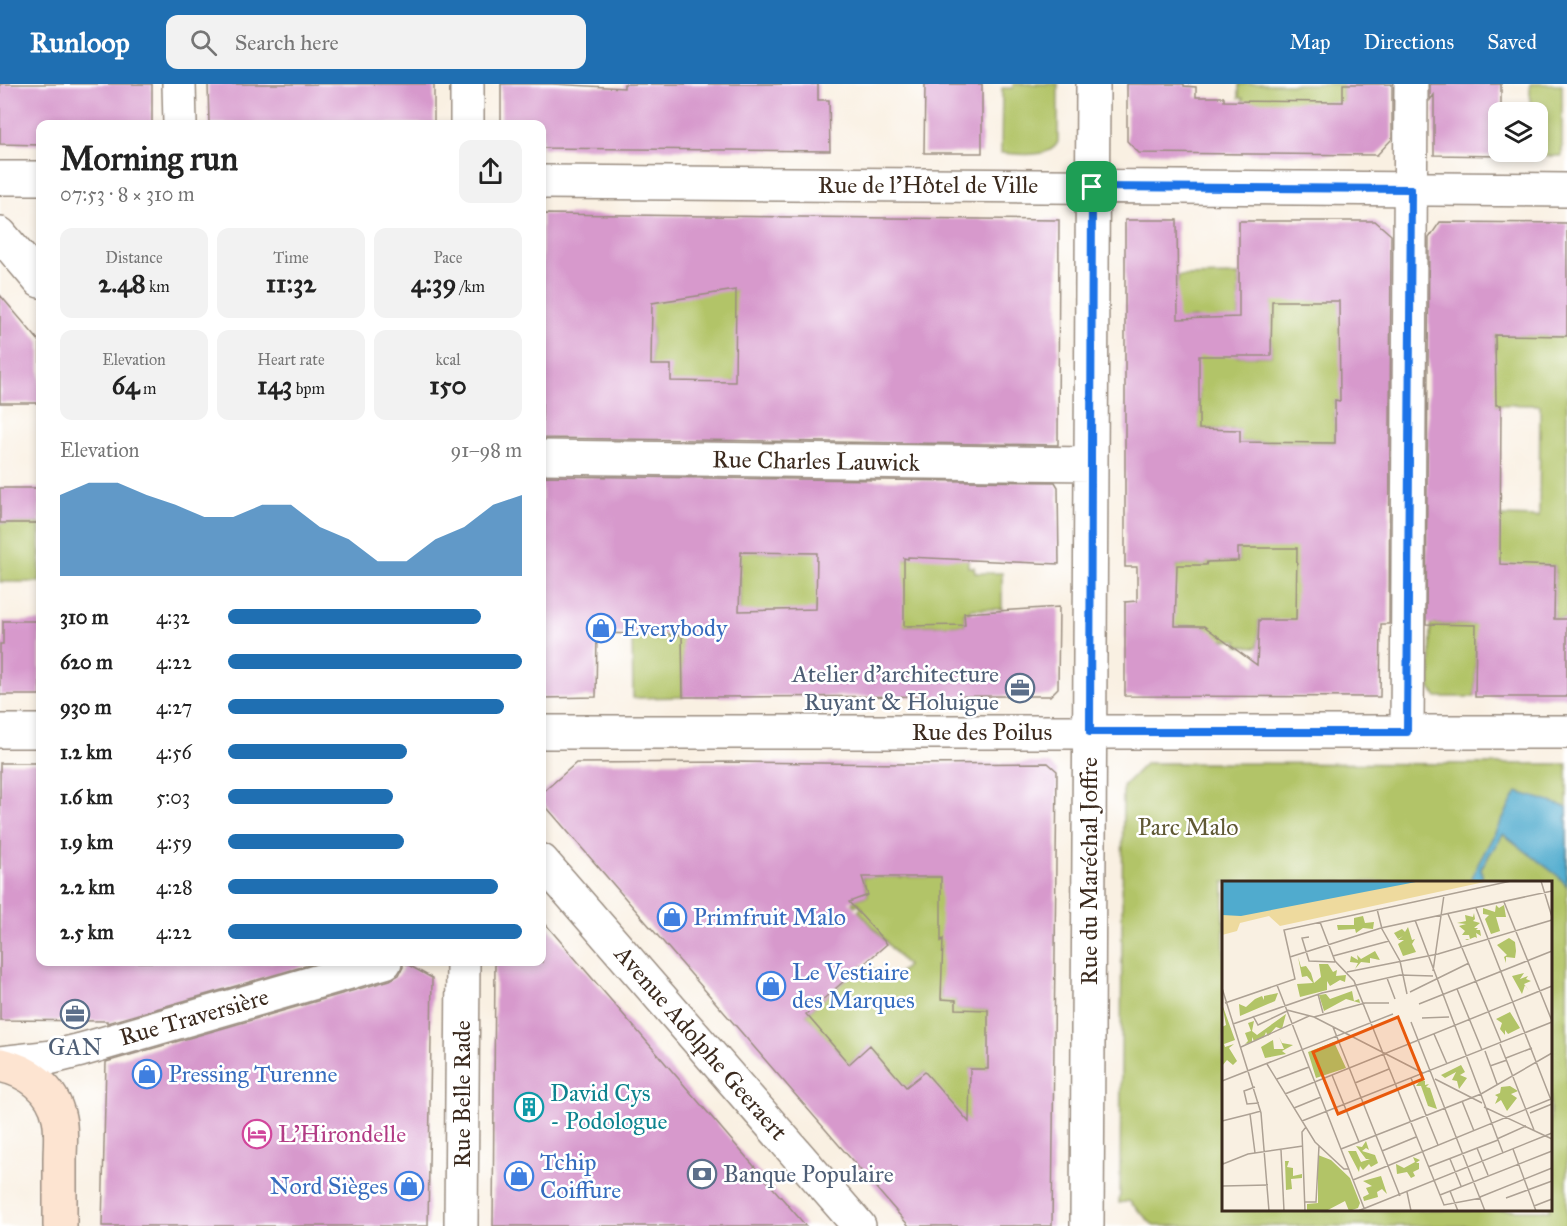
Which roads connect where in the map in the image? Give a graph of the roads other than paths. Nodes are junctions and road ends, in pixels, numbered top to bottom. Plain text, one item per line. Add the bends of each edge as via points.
1 (179, 84) edge
2 (467, 84) edge
3 (1093, 84) edge
4 (1411, 84) edge
5 (180, 120) edge
6 (467, 120) edge
7 (0, 178) edge
8 (36, 178) edge
9 (546, 182) edge
10 (1092, 187) junction
11 (1411, 189) junction
12 (1567, 190) edge
13 (0, 234) edge
14 (36, 276) edge
15 (546, 457) edge
16 (1091, 464) junction
17 (0, 731) edge
18 (36, 731) edge
19 (546, 732) edge
20 (1090, 732) junction
21 (1407, 732) junction
22 (1567, 732) edge
23 (546, 866) edge
24 (371, 966) edge
25 (464, 966) edge
26 (0, 1064) edge
27 (60, 1226) edge
28 (461, 1226) edge
29 (859, 1226) edge
30 (1087, 1226) edge

1 - 5 street
2 - 6 street
3 - 10 street, Rue du Maréchal Joffre
4 - 11 street
7 - 8 street
9 - 10 street, Rue de l'Hôtel de Ville
10 - 11 street, Rue de l'Hôtel de Ville
10 - 16 street, Rue du Maréchal Joffre
11 - 12 street, Rue de l'Hôtel de Ville
11 - 21 street
13 - 14 street
15 - 16 street, Rue Charles Lauwick
16 - 20 street, Rue du Maréchal Joffre
17 - 18 street
19 - 20 street, Rue des Poilus
20 - 21 street, Rue des Poilus
20 - 30 street, Rue du Maréchal Joffre
21 - 22 street, Rue des Poilus
23 - 29 street, Avenue Adolphe Geeraert
24 - 26 street, Rue Traversière via 81,1050
25 - 28 street, Rue Belle Rade
26 - 27 street via 37,1082 56,1110 60,1129

